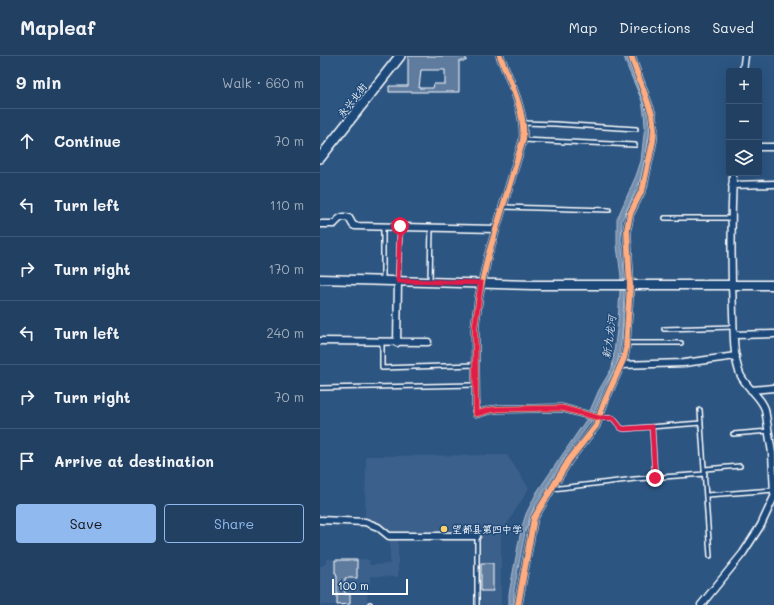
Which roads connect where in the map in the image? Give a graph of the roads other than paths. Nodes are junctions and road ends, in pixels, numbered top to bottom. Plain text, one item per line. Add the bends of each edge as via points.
1 (394, 56) edge
2 (400, 56) edge
3 (500, 56) edge
4 (630, 56) edge
5 (745, 56) edge
6 (743, 68) edge
7 (523, 124) junction
8 (636, 129) dead end
9 (523, 140) junction
10 (634, 145) dead end
11 (762, 147) edge
12 (774, 147) edge
13 (320, 151) edge
14 (320, 158) edge
15 (733, 176) edge
16 (774, 184) edge
17 (732, 185) junction
18 (503, 207) junction
19 (609, 210) dead end
20 (665, 218) dead end
21 (732, 218) junction
22 (320, 224) edge
23 (383, 226) junction
24 (400, 226) junction
25 (431, 227) junction
26 (496, 229) junction
27 (320, 279) edge
28 (383, 280) junction
29 (398, 281) junction
30 (430, 282) junction
31 (481, 283) junction
32 (630, 285) junction
33 (732, 285) junction
34 (774, 285) edge
35 (734, 327) junction
36 (664, 329) dead end
37 (774, 334) edge
38 (734, 335) junction
39 (320, 341) edge
40 (382, 342) junction
41 (428, 342) dead end
42 (397, 343) junction
43 (626, 343) junction
44 (681, 343) dead end
45 (736, 356) junction
46 (475, 365) junction
47 (621, 365) junction
48 (476, 385) junction
49 (320, 388) edge
50 (774, 388) edge
51 (752, 390) junction
52 (700, 410) dead end
53 (599, 418) junction
54 (701, 423) junction
55 (652, 427) junction
56 (769, 431) junction
57 (733, 434) dead end
58 (740, 466) dead end
59 (705, 469) junction
60 (705, 474) junction
61 (655, 478) junction
62 (552, 489) junction
63 (774, 490) edge
64 (774, 493) edge
65 (706, 495) junction
66 (774, 497) edge
67 (320, 520) edge
68 (477, 536) joint
69 (710, 556) dead end
70 (477, 605) edge
71 (518, 605) edge
72 (701, 605) edge

1 - 13 main road, 永兴北街
2 - 14 main road, 永兴北街
3 - 7 street
4 - 32 street via 652,114 654,129 652,152 643,188 630,214 627,230
5 - 6 street
7 - 8 lane
7 - 9 street
9 - 10 lane
9 - 18 street
11 - 12 street
15 - 17 street
16 - 17 street
17 - 21 street
18 - 19 lane
18 - 26 street
20 - 21 lane
21 - 33 street
22 - 23 street via 334,224 339,218 344,217 349,218 355,226
23 - 24 street
23 - 28 lane
24 - 25 street
24 - 29 lane
25 - 26 street
25 - 30 lane
26 - 31 street
27 - 28 street
28 - 29 street
29 - 30 street
29 - 42 street
30 - 31 street
31 - 32 street
31 - 46 street via 475,326
32 - 33 street
32 - 43 street
33 - 34 street
33 - 35 street
35 - 36 lane
35 - 38 street
37 - 38 street
38 - 45 street
39 - 40 street
40 - 42 street
40 - 46 lane via 382,368
41 - 42 street
43 - 44 lane
43 - 47 street
45 - 47 street via 684,363
45 - 51 street via 740,374
46 - 48 street
47 - 53 street
48 - 49 lane
48 - 53 street via 476,414 499,409 562,408
50 - 51 street
51 - 56 street via 763,403
52 - 54 lane
53 - 55 lane via 613,418 624,429
53 - 62 street
54 - 55 lane
54 - 59 lane
55 - 61 lane
56 - 57 lane
56 - 63 street
58 - 59 lane
59 - 60 lane
60 - 61 lane
60 - 65 lane
61 - 62 lane
62 - 71 street via 534,518
63 - 64 street
63 - 65 lane
65 - 69 lane
66 - 72 street via 744,553
67 - 68 street via 365,522 378,527 389,536
68 - 70 lane

